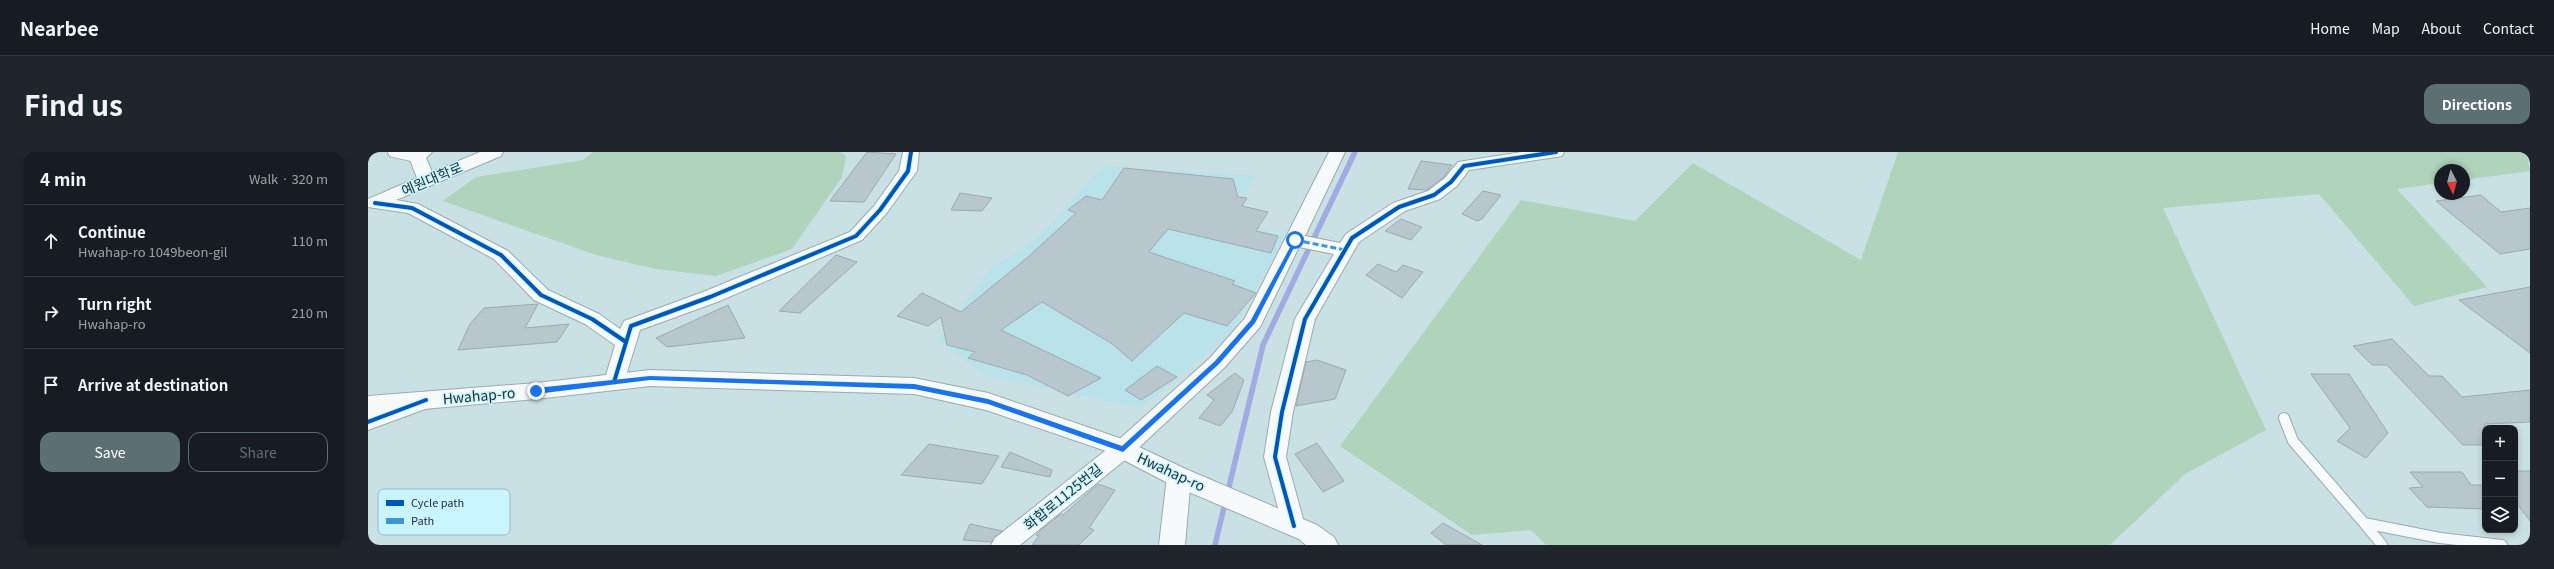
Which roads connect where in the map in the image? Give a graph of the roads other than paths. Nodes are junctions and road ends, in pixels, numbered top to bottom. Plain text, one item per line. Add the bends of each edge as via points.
1 (393, 152) edge
2 (495, 152) edge
3 (911, 152) edge
4 (1338, 152) edge
5 (1556, 152) edge
6 (421, 155) edge
7 (427, 181) junction
8 (372, 204) edge
9 (1298, 241) junction
10 (1339, 249) junction
11 (626, 342) junction
12 (614, 382) junction
13 (426, 400) junction
14 (368, 405) edge
15 (2284, 418) dead end
16 (368, 422) edge
17 (1123, 450) junction
18 (1179, 476) junction
19 (2364, 523) junction
20 (1294, 526) junction
21 (1003, 545) edge
22 (1172, 545) edge
23 (1326, 545) edge
24 (2382, 545) edge
25 (2502, 545) edge

1 - 6 lane
2 - 7 street, 예원대학로
3 - 11 street via 908,171 880,210 856,236 710,297 631,326
4 - 9 street, 화합로1125번길
5 - 10 street via 1464,166 1451,182 1434,195 1399,207
6 - 7 street
7 - 8 street, 예원대학로
8 - 11 street via 412,208 501,255 541,296 592,319
9 - 10 street
9 - 17 street, 화합로1125번길 via 1253,322 1217,363
10 - 20 street via 1305,319 1282,412 1275,456
11 - 12 street
12 - 13 main road, Hwahap-ro
12 - 17 main road, Hwahap-ro via 650,378 914,386 988,402
13 - 14 main road, Hwahap-ro
13 - 16 street
15 - 19 lane via 2293,441
17 - 18 main road, Hwahap-ro
17 - 21 street, 화합로1125번길
18 - 20 main road, Hwahap-ro
18 - 22 main road
19 - 24 lane
19 - 25 lane via 2440,538
20 - 23 main road, Hwahap-ro

